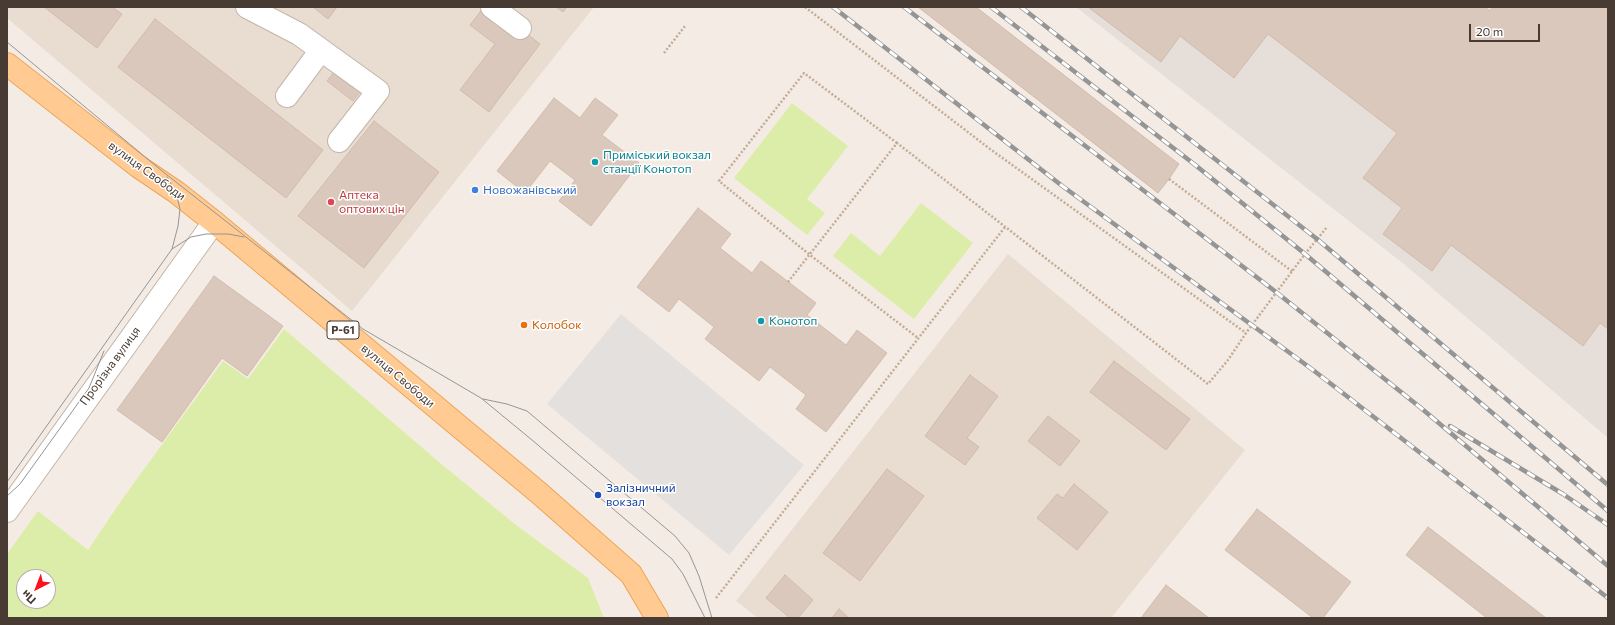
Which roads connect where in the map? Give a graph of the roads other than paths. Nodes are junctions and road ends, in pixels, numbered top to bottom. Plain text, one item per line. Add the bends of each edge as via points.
1 (247, 7) edge
2 (492, 7) edge
3 (520, 28) dead end
4 (321, 50) junction
5 (7, 64) edge
6 (287, 96) dead end
7 (339, 141) dead end
8 (214, 222) junction
9 (7, 510) edge
10 (657, 618) edge

1 - 4 street via 299,34
2 - 3 street
4 - 6 street
4 - 7 street via 378,91
5 - 8 main road, вулиця Свободи / Р-61
8 - 9 street, Прорізна вулиця
8 - 10 main road, вулиця Свободи / Р-61 via 539,493 625,569

